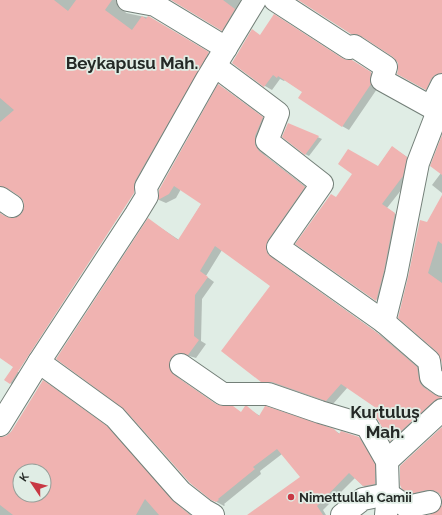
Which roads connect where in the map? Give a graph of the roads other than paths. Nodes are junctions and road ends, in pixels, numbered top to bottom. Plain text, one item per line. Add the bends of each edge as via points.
1 (128, 0) edge
2 (255, 0) edge
3 (275, 0) edge
4 (156, 3) edge
5 (220, 57) junction
6 (442, 85) edge
7 (438, 111) junction
8 (384, 322) junction
9 (39, 362) junction
10 (181, 365) dead end
11 (442, 385) edge
12 (442, 410) edge
13 (0, 425) edge
14 (387, 461) junction
15 (430, 502) dead end
16 (387, 504) edge
17 (213, 515) edge
18 (342, 515) edge

1 - 4 street
2 - 5 street
3 - 7 street via 349,48 354,46 386,67 382,80
4 - 5 street
5 - 8 street via 278,114 267,141 322,184 278,247
5 - 9 street via 146,187 147,196
6 - 7 street via 436,97
7 - 8 street via 418,163
8 - 11 street via 429,361 431,377
9 - 13 street
9 - 17 street via 115,417 181,492
10 - 14 street via 223,394 268,394 367,426
12 - 14 street
14 - 16 street
15 - 16 street via 407,507
16 - 18 street via 363,499

